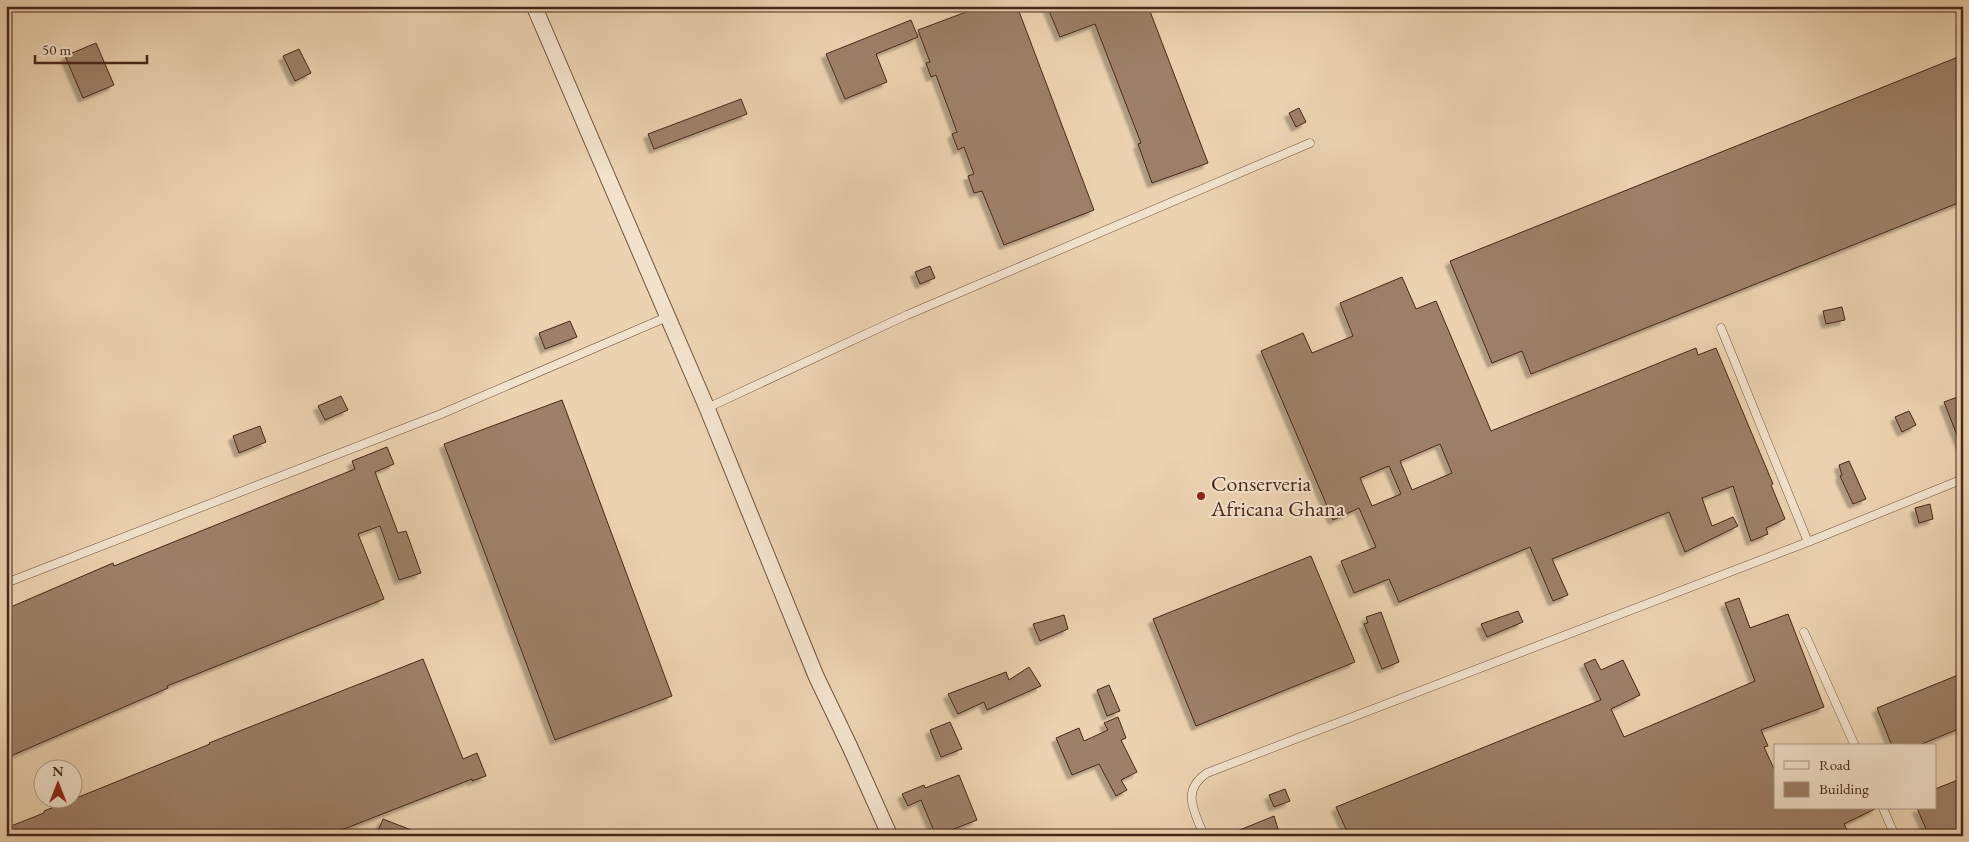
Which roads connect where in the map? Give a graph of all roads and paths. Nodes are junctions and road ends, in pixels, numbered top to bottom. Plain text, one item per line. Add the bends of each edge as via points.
1 (534, 6) edge
2 (1310, 143) dead end
3 (668, 317) junction
4 (1721, 328) dead end
5 (707, 408) junction
6 (1963, 479) edge
7 (1808, 542) junction
8 (6, 583) edge
9 (1804, 632) dead end
10 (1854, 744) edge
11 (1884, 810) edge
12 (890, 836) edge
13 (1204, 836) edge
14 (1895, 836) edge

1 - 3 street
2 - 5 lane via 907,315
3 - 5 street
3 - 8 lane via 441,414
4 - 7 lane
5 - 12 street via 816,676
6 - 7 lane
7 - 13 lane via 1207,773 1192,789 1191,800
9 - 10 lane
11 - 14 lane

